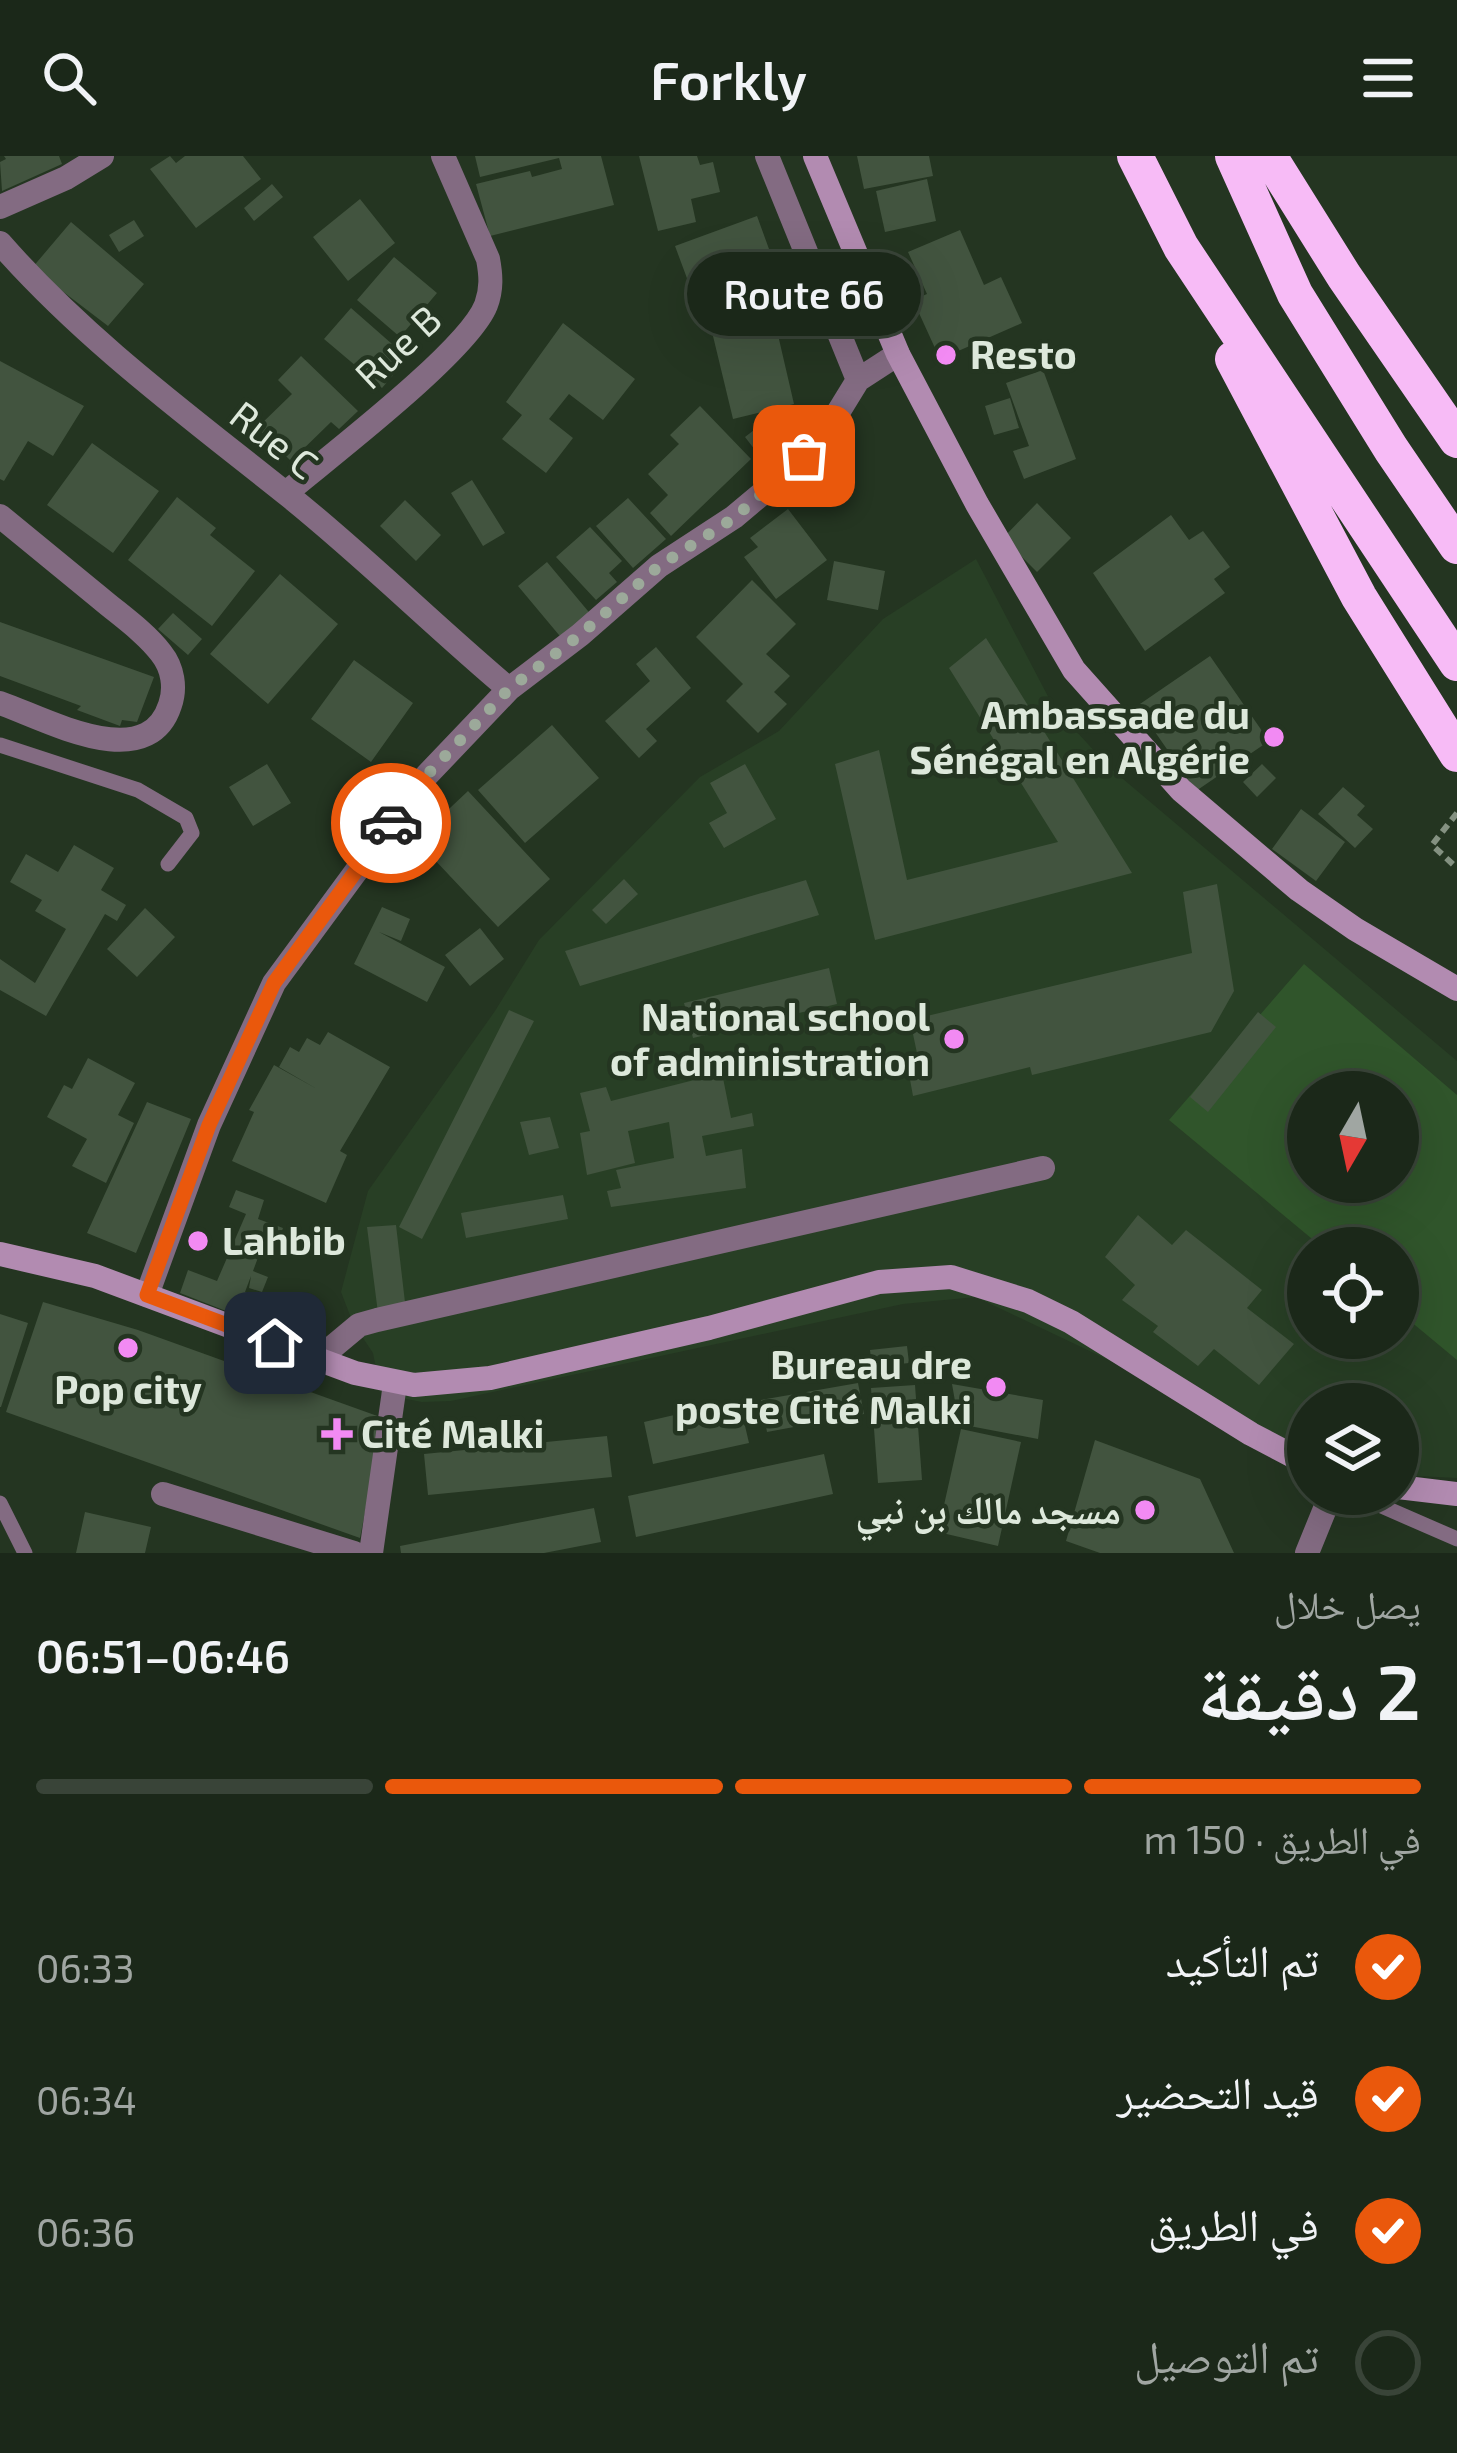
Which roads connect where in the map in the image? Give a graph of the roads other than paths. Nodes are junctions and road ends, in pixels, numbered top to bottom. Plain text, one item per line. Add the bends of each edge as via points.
1 (102, 156) edge
2 (443, 156) edge
3 (767, 156) edge
4 (815, 156) edge
5 (1135, 156) edge
6 (1233, 156) edge
7 (1268, 156) edge
8 (0, 207) edge
9 (0, 243) edge
10 (1181, 247) junction
11 (898, 354) junction
12 (858, 380) junction
13 (1457, 440) edge
14 (286, 493) junction
15 (0, 516) edge
16 (1457, 546) edge
17 (1457, 664) edge
18 (509, 689) junction
19 (0, 703) edge
20 (0, 745) edge
21 (1457, 754) edge
22 (168, 865) dead end
23 (1457, 989) edge
24 (1043, 1168) dead end
25 (0, 1254) edge
26 (147, 1295) junction
27 (317, 1360) junction
28 (395, 1384) junction
29 (1287, 1453) edge
30 (1419, 1489) edge
31 (163, 1494) dead end
32 (1457, 1494) edge
33 (0, 1503) edge
34 (1322, 1515) edge
35 (1402, 1515) edge
36 (1457, 1539) edge
37 (25, 1553) edge
38 (354, 1553) edge
39 (371, 1553) edge
40 (1307, 1553) edge

1 - 8 street
2 - 14 street, Rue B via 488,259 485,307 431,369
3 - 12 street
4 - 11 street
5 - 10 highway
6 - 16 highway via 1295,294
7 - 13 highway
9 - 14 street, Rue C via 167,403
10 - 17 highway
10 - 21 highway via 1359,597
11 - 12 street
11 - 23 street via 1053,634 1100,701 1181,790 1299,890
12 - 18 street via 823,436 784,475
14 - 18 street, Rue C
15 - 19 street via 162,654 174,692 160,724 129,742
18 - 26 street via 427,775 274,983 209,1125
20 - 22 lane via 138,790 186,818 192,833
24 - 27 street via 376,1320
25 - 26 street
26 - 27 street
27 - 28 street
28 - 29 street via 490,1378 879,1282 951,1277 1071,1322
28 - 39 street
30 - 32 street
31 - 38 street
33 - 37 lane
34 - 40 street
35 - 36 lane

